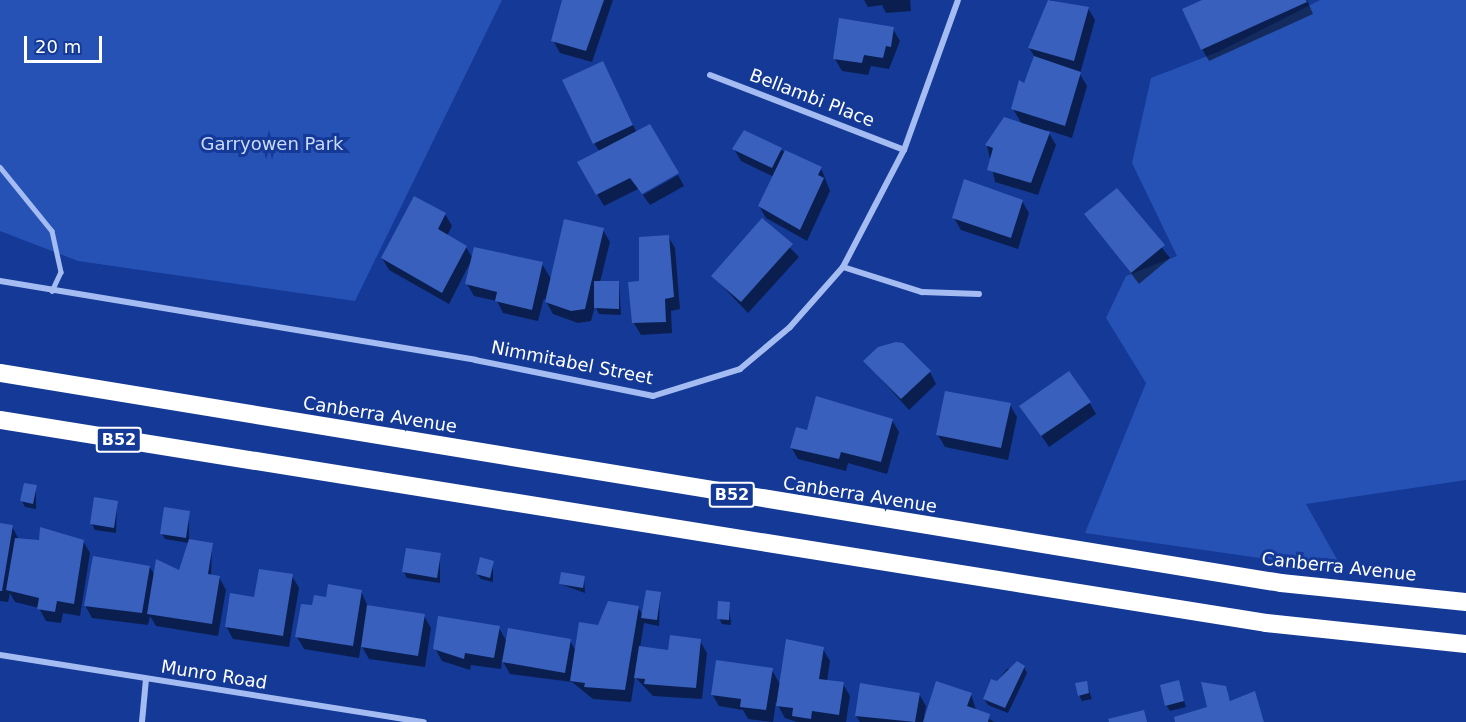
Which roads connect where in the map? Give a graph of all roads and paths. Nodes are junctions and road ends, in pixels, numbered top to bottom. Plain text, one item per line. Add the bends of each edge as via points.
1 (958, 0) edge
2 (710, 75) dead end
3 (904, 150) junction
4 (0, 167) edge
5 (843, 267) junction
6 (0, 281) edge
7 (52, 291) junction
8 (979, 294) dead end
9 (0, 373) edge
10 (0, 420) edge
11 (1466, 602) edge
12 (1466, 644) edge
13 (0, 655) edge
14 (146, 680) junction
15 (142, 722) edge
16 (423, 722) edge

1 - 3 street, Nimmitabel Street
2 - 3 street, Bellambi Place
3 - 5 street, Nimmitabel Street
4 - 7 lane via 52,231 61,272
5 - 7 street, Nimmitabel Street via 790,327 740,369 653,396 475,360
5 - 8 street via 922,292
6 - 7 street, Nimmitabel Street
9 - 11 highway, Canberra Avenue / B52 via 1223,574
10 - 12 highway, B52 via 1266,623
13 - 14 street, Munro Road
14 - 15 street
14 - 16 street, Munro Road

